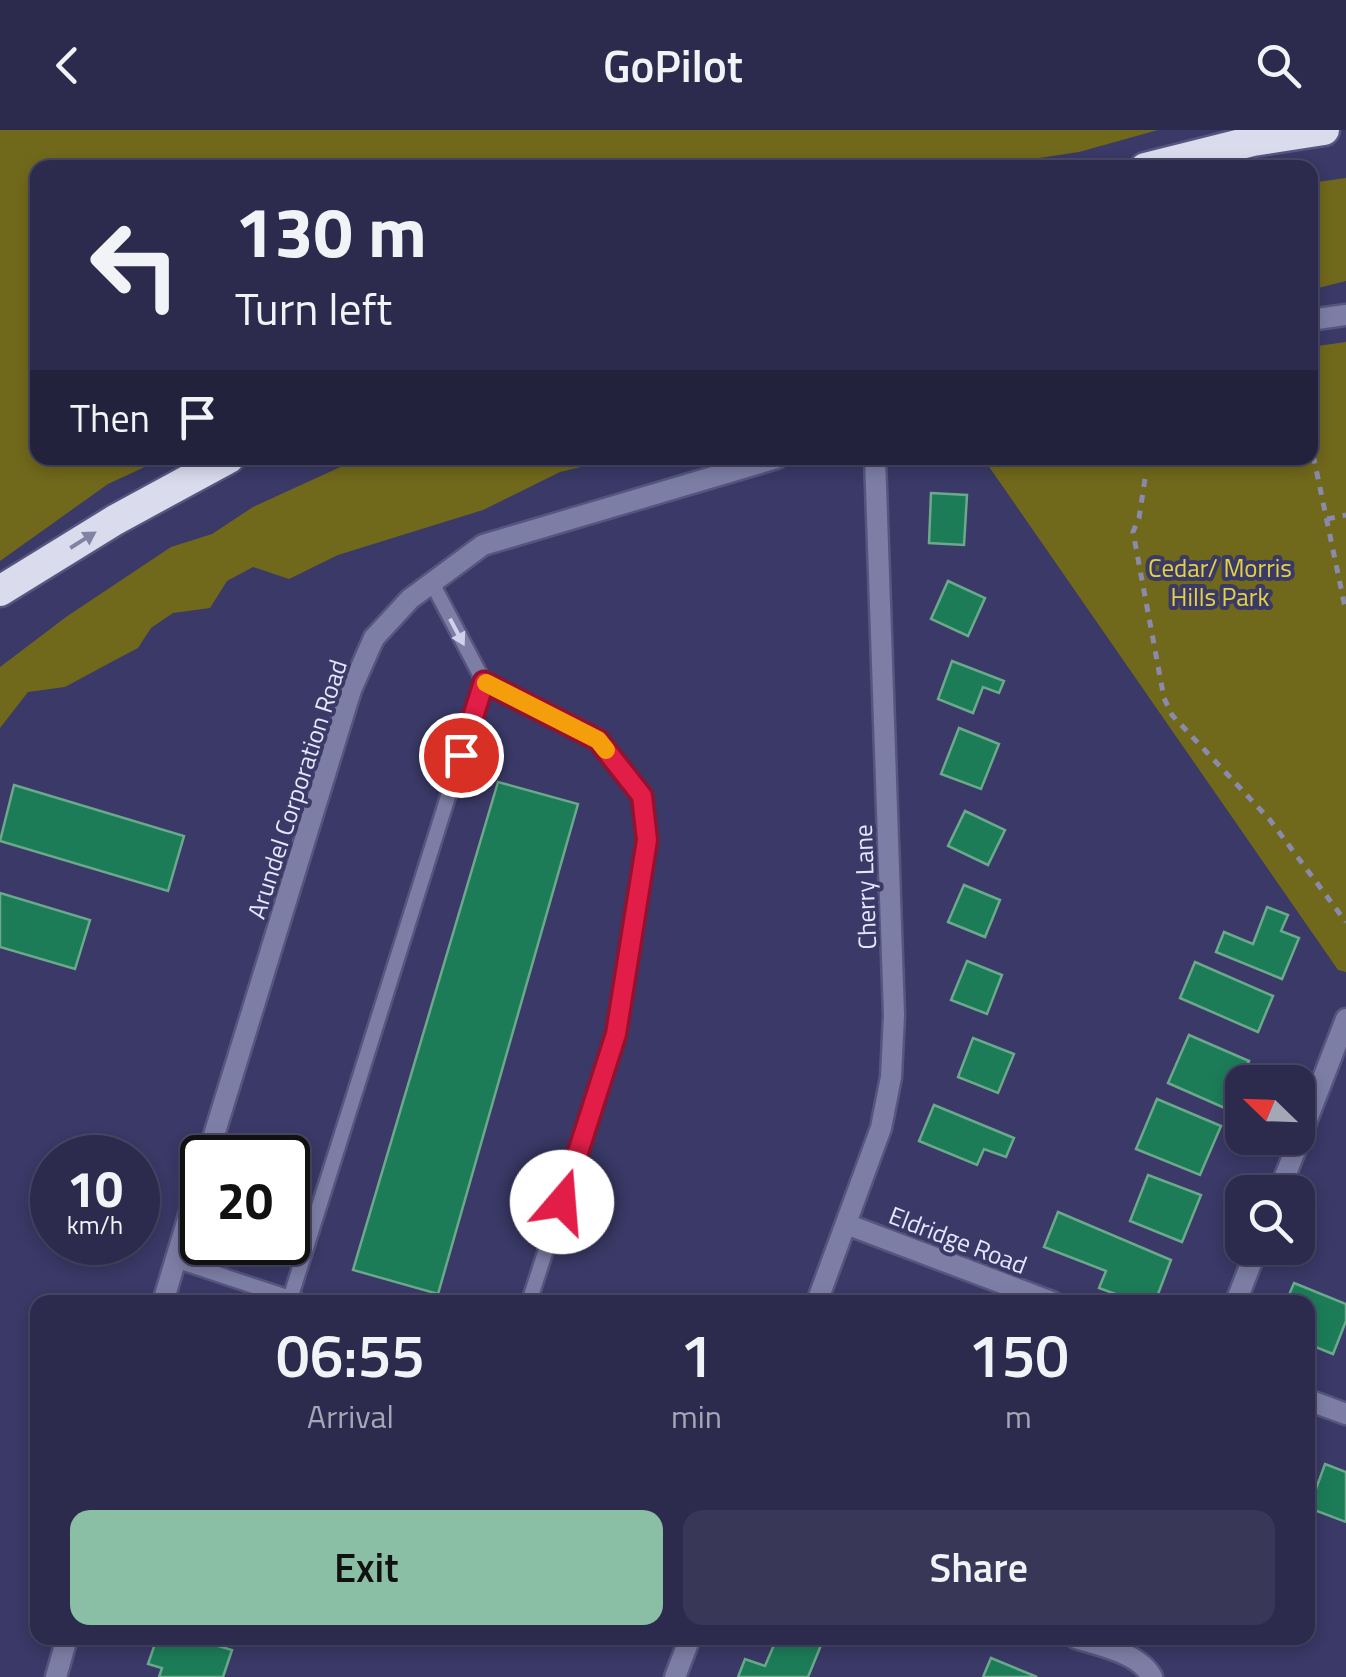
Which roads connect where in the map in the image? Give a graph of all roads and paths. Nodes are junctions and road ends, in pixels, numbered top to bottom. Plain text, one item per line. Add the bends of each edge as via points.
1 (1324, 130) edge
2 (1177, 160) edge
3 (1346, 314) edge
4 (1318, 319) edge
5 (216, 465) edge
6 (753, 465) edge
7 (875, 465) edge
8 (1315, 465) edge
9 (1145, 479) dead end
10 (1346, 515) edge
11 (1327, 519) junction
12 (430, 581) junction
13 (0, 591) edge
14 (1346, 612) edge
15 (484, 682) junction
16 (1346, 922) edge
17 (1346, 1019) edge
18 (214, 1135) edge
19 (1286, 1175) edge
20 (846, 1224) junction
21 (180, 1244) edge
22 (175, 1260) junction
23 (1250, 1265) edge
24 (165, 1295) edge
25 (281, 1295) edge
26 (298, 1295) edge
27 (532, 1295) edge
28 (819, 1295) edge
29 (1034, 1295) edge
30 (1239, 1295) edge
31 (1315, 1403) edge
32 (1346, 1414) edge
33 (65, 1645) edge
34 (687, 1645) edge
35 (1097, 1645) edge
36 (56, 1677) edge
37 (676, 1677) edge
38 (1152, 1677) edge

1 - 2 highway
3 - 4 street
13 -> 5 highway
6 - 12 street, Arundel Corporation Road via 483,545
7 - 20 street, Cherry Lane via 894,1015 881,1128
8 - 11 path
9 - 16 path via 1133,532 1164,698 1172,715 1270,820
10 - 11 path
11 - 14 path
12 -> 15 lane
12 - 18 street, Arundel Corporation Road via 374,638 351,690
15 - 26 lane
15 - 27 lane via 598,740 642,796 647,840 616,1034
17 - 19 street
20 - 28 street, Cherry Lane
20 - 29 street, Eldridge Road
21 - 22 street
22 - 24 street
22 - 25 lane
23 - 30 street
31 - 32 street
33 - 36 street
34 - 37 street
35 - 38 street via 1130,1656

